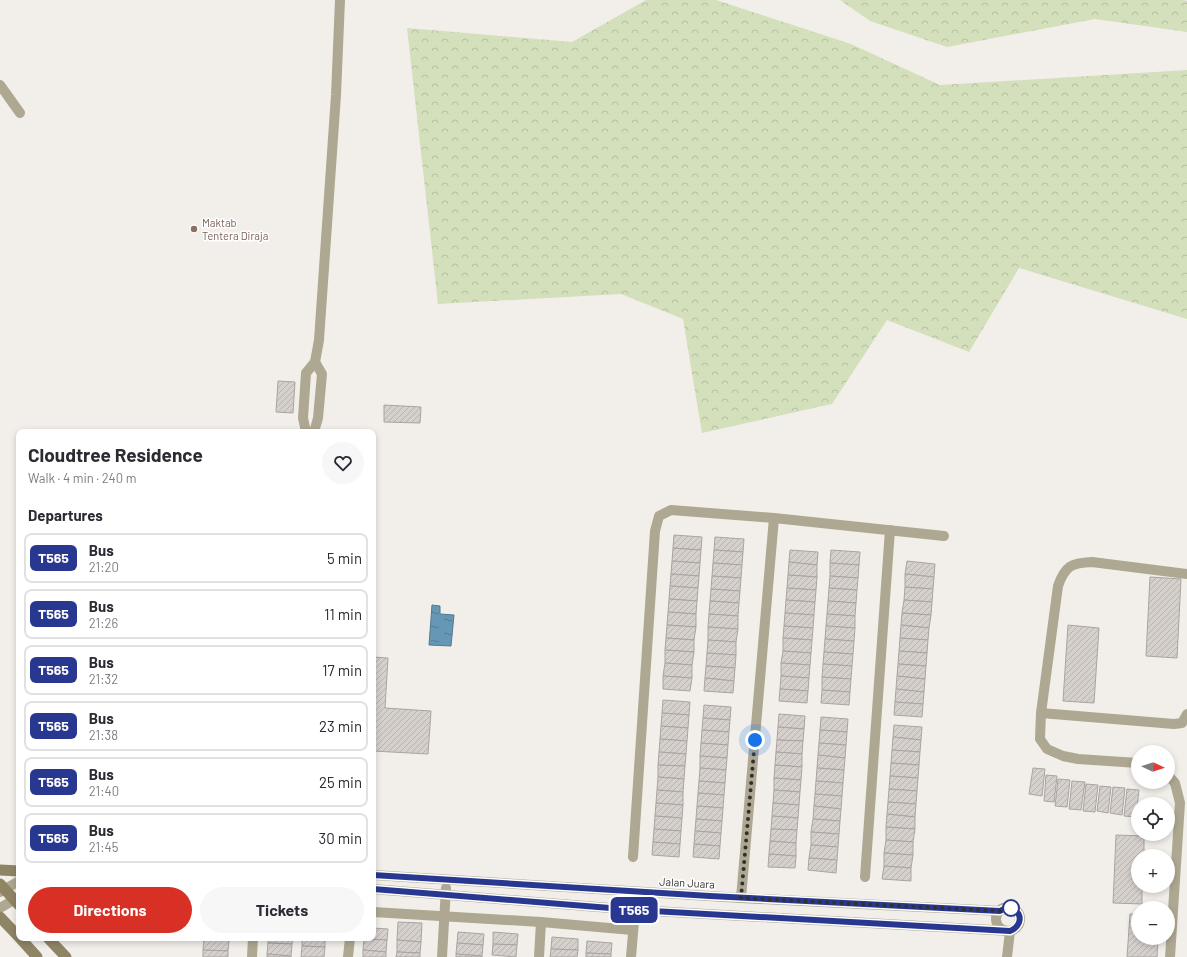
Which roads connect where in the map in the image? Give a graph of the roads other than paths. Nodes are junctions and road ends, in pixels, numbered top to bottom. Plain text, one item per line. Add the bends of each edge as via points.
1 (340, 0) edge
2 (0, 85) edge
3 (20, 113) dead end
4 (315, 362) junction
5 (305, 429) edge
6 (315, 429) edge
7 (774, 518) junction
8 (890, 530) junction
9 (944, 536) dead end
10 (1187, 574) edge
11 (1040, 713) junction
12 (1187, 714) edge
13 (1131, 762) edge
14 (1175, 783) edge
15 (633, 857) dead end
16 (0, 870) edge
17 (16, 871) edge
18 (376, 875) edge
19 (864, 877) dead end
20 (446, 880) junction
21 (16, 882) edge
22 (2, 888) edge
23 (376, 889) edge
24 (445, 895) junction
25 (741, 898) junction
26 (16, 899) edge
27 (16, 900) edge
28 (0, 908) edge
29 (635, 910) junction
30 (1000, 911) junction
31 (376, 912) edge
32 (0, 917) edge
33 (444, 917) junction
34 (542, 922) junction
35 (632, 930) junction
36 (1010, 931) junction
37 (16, 935) edge
38 (22, 941) edge
39 (51, 941) edge
40 (253, 941) edge
41 (350, 941) edge
42 (37, 957) edge
43 (66, 957) edge
44 (252, 957) edge
45 (348, 957) edge
46 (442, 957) edge
47 (539, 957) edge
48 (631, 957) edge
49 (1007, 957) edge
50 (1170, 957) edge

1 - 4 street via 336,95
2 - 3 street
4 - 5 street via 306,373 303,418
4 - 6 street via 322,374
7 - 8 street
7 - 15 street via 671,510 659,516 655,530
7 - 25 street
8 - 9 street
8 - 19 street
10 - 11 street via 1092,562 1069,566 1062,574 1058,586
11 - 12 street via 1174,724 1182,723
11 - 13 street via 1040,739 1047,749 1063,756
14 - 50 street via 1180,803
16 - 17 main road
18 - 20 street, Jalan Juara
20 - 24 street
20 - 25 street, Jalan Juara
21 - 22 street
22 - 26 main road
23 - 24 street
24 - 29 street
24 - 33 street
25 - 30 street, Jalan Juara
27 - 28 street
29 - 35 street
29 - 36 street
30 - 36 street via 997,922 1004,930
30 - 36 street via 1005,908 1017,911 1019,923 1016,929
31 - 33 street
32 - 37 main road
33 - 34 street
33 - 46 street
34 - 35 street
34 - 47 street
35 - 48 street
36 - 49 street
38 - 42 main road
39 - 43 main road
40 - 44 street
41 - 45 street

